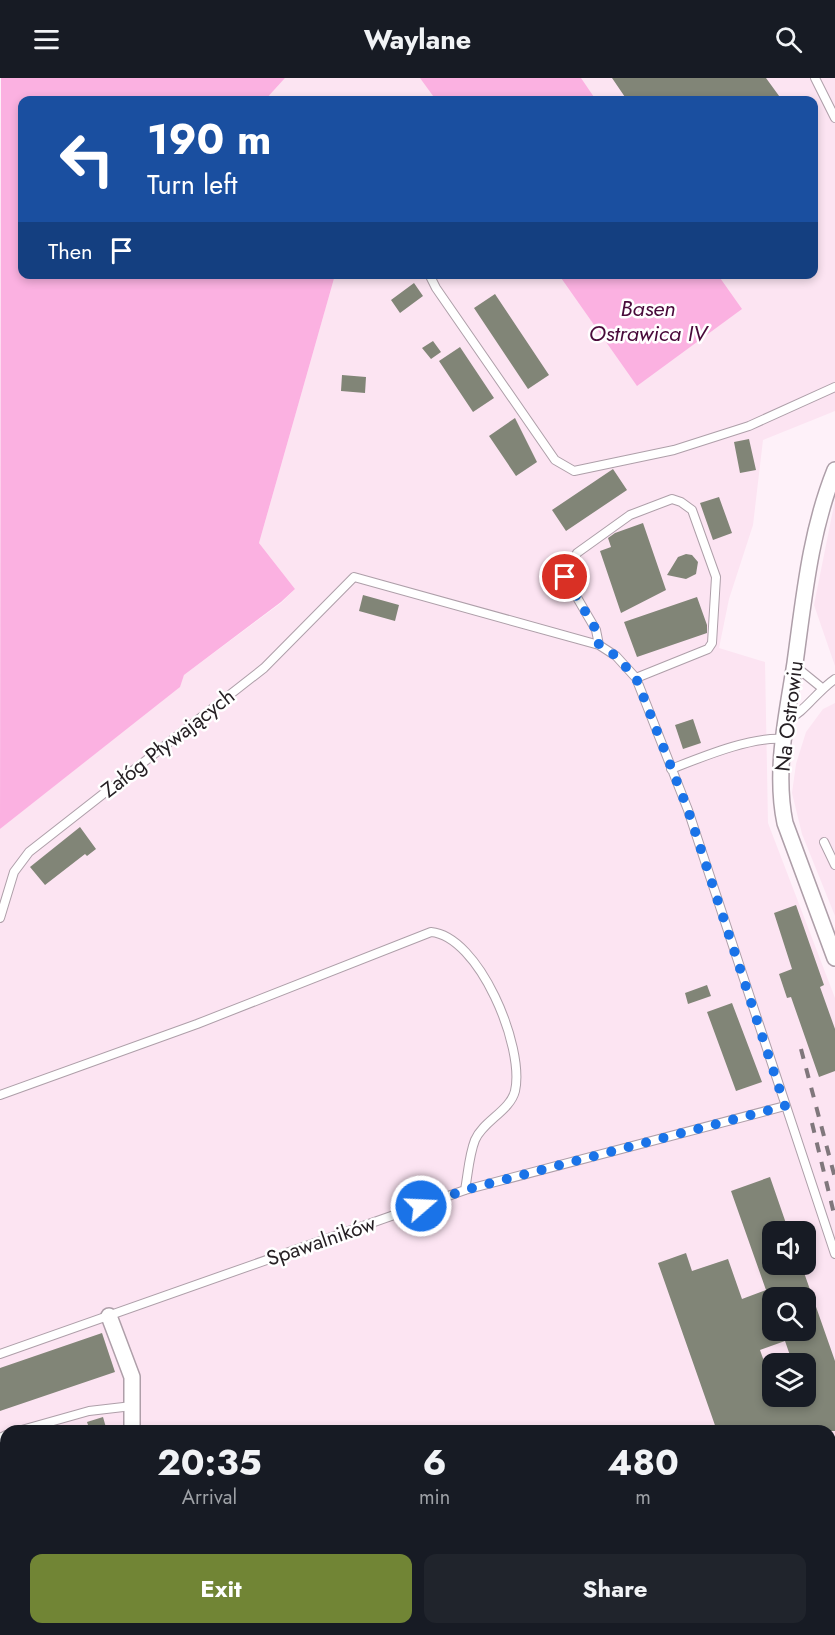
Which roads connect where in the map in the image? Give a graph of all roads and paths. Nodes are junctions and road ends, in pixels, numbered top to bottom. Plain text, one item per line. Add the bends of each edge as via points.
1 (815, 78) edge
2 (835, 118) edge
3 (432, 279) edge
4 (835, 387) edge
5 (835, 470) edge
6 (599, 645) junction
7 (794, 666) junction
8 (636, 678) junction
9 (835, 679) edge
10 (822, 688) junction
11 (786, 721) junction
12 (784, 739) junction
13 (671, 768) junction
14 (824, 842) dead end
15 (835, 865) edge
16 (0, 918) edge
17 (835, 957) edge
18 (0, 1095) edge
19 (785, 1106) junction
20 (465, 1190) junction
21 (835, 1254) edge
22 (109, 1316) junction
23 (0, 1353) edge
24 (132, 1406) junction
25 (39, 1425) edge
26 (132, 1425) edge

1 - 2 lane
3 - 4 lane via 555,460 574,471 695,444 749,426
5 - 7 street, Na Ostrowiu via 816,527
6 - 8 lane via 616,656
6 - 8 lane via 596,630 565,577 577,553 630,515 672,499 681,502 692,510 716,577 712,643 708,649
6 - 16 lane, Załóg Pływających via 354,577 264,668 28,852 14,872
7 - 10 lane
7 - 11 street, Na Ostrowiu
8 - 13 lane
9 - 10 lane
10 - 11 lane via 795,717
11 - 12 street, Na Ostrowiu
12 - 13 lane via 762,740
12 - 17 street, Na Ostrowiu via 783,812
13 - 19 lane
14 - 15 lane
18 - 20 lane via 431,932 442,933 459,946 489,984 507,1021 518,1068 514,1094 475,1139
19 - 20 lane, Spawalników
19 - 21 lane
20 - 22 lane, Spawalników
22 - 23 lane, Spawalników
22 - 24 street via 132,1377
24 - 25 lane via 89,1411
24 - 26 street

